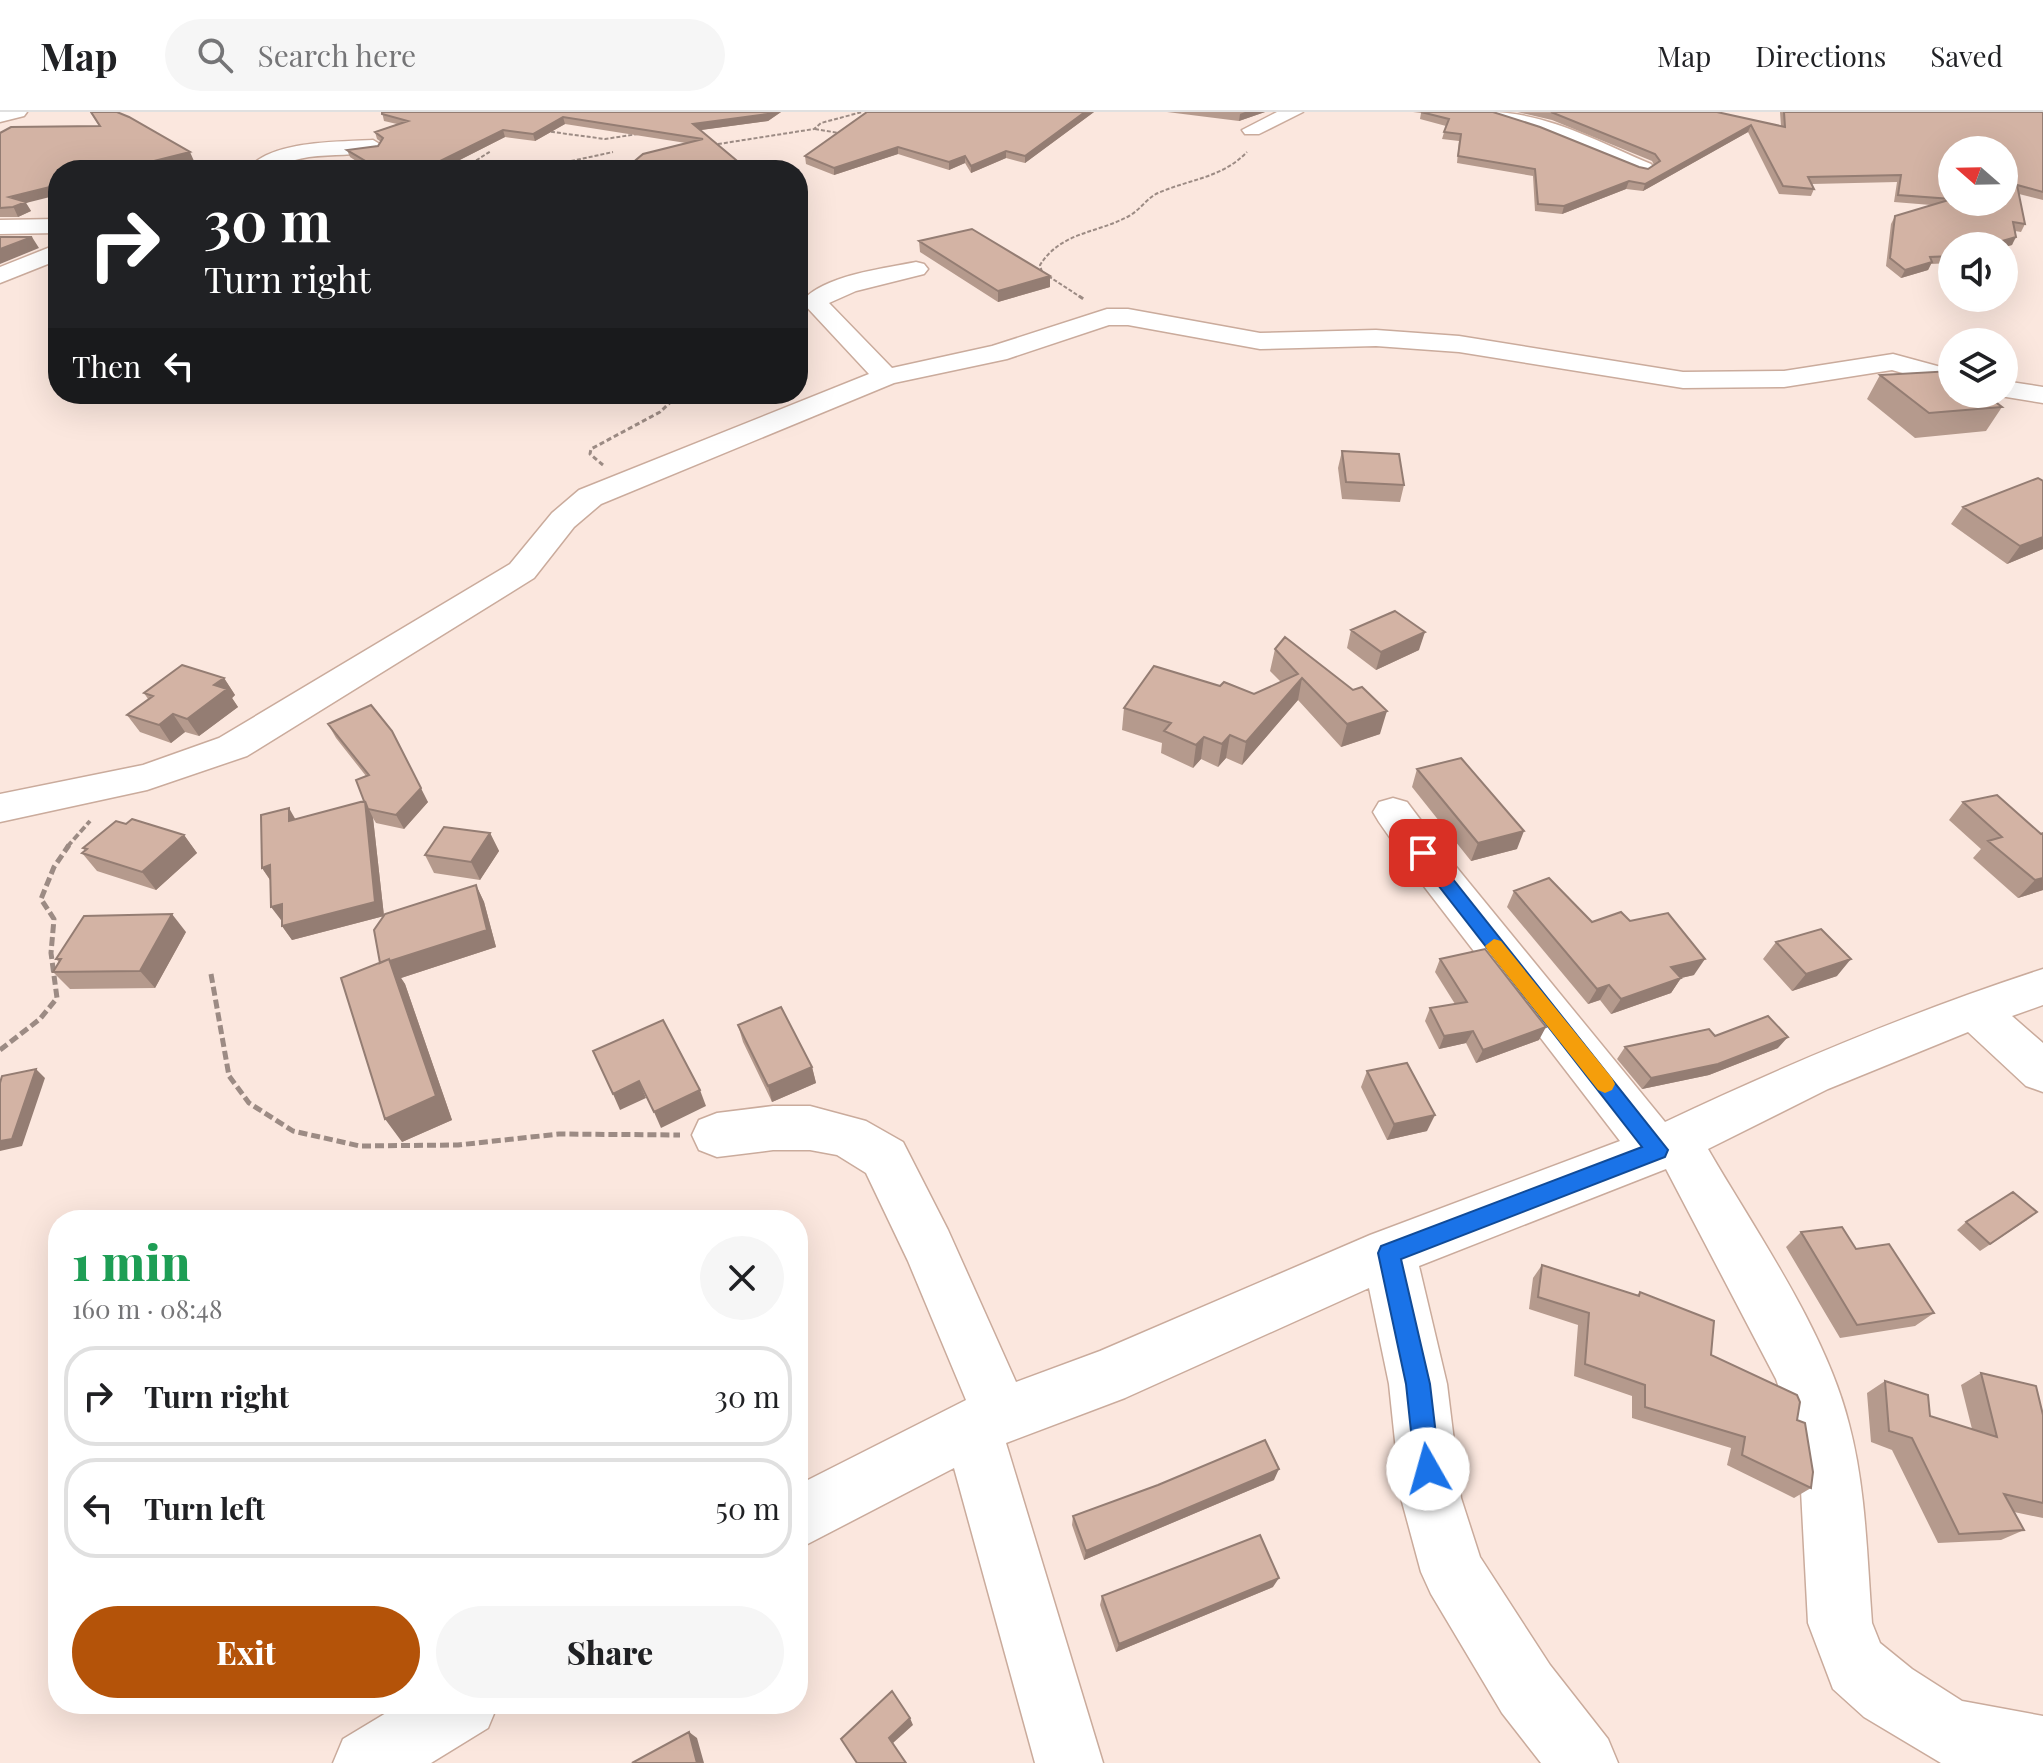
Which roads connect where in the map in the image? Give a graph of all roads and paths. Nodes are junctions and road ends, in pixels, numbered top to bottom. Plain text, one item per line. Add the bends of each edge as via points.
1 (17, 112) edge
2 (862, 112) edge
3 (1293, 112) edge
4 (1498, 112) edge
5 (0, 116) edge
6 (814, 129) junction
7 (1252, 130) joint
8 (543, 131) edge
9 (645, 132) edge
10 (845, 135) edge
11 (373, 146) edge
12 (699, 147) edge
13 (491, 151) dead end
14 (613, 152) dead end
15 (271, 160) edge
16 (477, 160) edge
17 (576, 160) edge
18 (1644, 168) edge
19 (48, 226) edge
20 (0, 227) edge
21 (48, 255) edge
22 (916, 269) dead end
23 (0, 276) edge
24 (1118, 316) junction
25 (1938, 375) edge
26 (886, 377) junction
27 (2018, 391) edge
28 (2043, 395) edge
29 (670, 404) edge
30 (597, 494) junction
31 (128, 784) junction
32 (0, 808) edge
33 (1393, 812) dead end
34 (211, 974) dead end
35 (2043, 987) edge
36 (1974, 1010) junction
37 (0, 1050) edge
38 (2043, 1072) edge
39 (717, 1135) joint
40 (1667, 1146) junction
41 (1389, 1253) junction
42 (987, 1422) junction
43 (808, 1513) edge
44 (448, 1714) edge
45 (2043, 1750) edge
46 (367, 1763) edge
47 (1069, 1763) edge
48 (1584, 1763) edge

1 - 5 street
2 - 6 path
3 - 7 street
4 - 18 street
6 - 10 path
6 - 12 path
7 - 24 path via 1244,156 1222,170 1160,192 1132,214 1051,247 1040,265 1042,272
8 - 9 path via 605,139
11 - 15 street
13 - 16 path
14 - 17 path
19 - 20 street
21 - 23 street
22 - 26 street via 864,280 815,300
24 - 25 street via 1260,341 1376,338 1459,344 1683,380 1784,379 1893,362
24 - 26 street via 998,353
26 - 30 street
27 - 28 street
29 - 30 path via 591,449 607,478
30 - 31 street via 574,508 522,571 492,591 233,747
31 - 32 street
31 - 37 path via 77,833 45,884 41,899 54,919 51,953 57,998 40,1019
33 - 40 street via 1438,874
34 - 39 path via 229,1076 249,1103 293,1131 360,1146 458,1145 559,1134
35 - 36 street
36 - 38 street
36 - 40 street via 1811,1075
39 - 42 street via 810,1128 848,1136 885,1158 929,1248
40 - 41 street
40 - 45 street via 1770,1309 1801,1369 1820,1423 1831,1490 1840,1623 1856,1666 1951,1733
41 - 42 street via 1105,1378
41 - 48 street via 1418,1384 1431,1498 1453,1572 1526,1689
42 - 43 street
42 - 47 street
44 - 46 street

